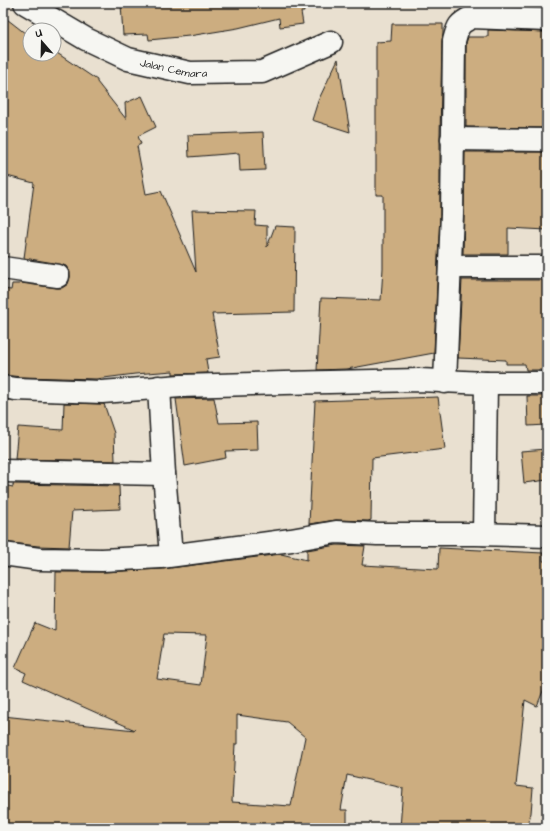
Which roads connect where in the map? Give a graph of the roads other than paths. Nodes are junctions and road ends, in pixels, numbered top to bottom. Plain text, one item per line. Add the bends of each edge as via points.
1 (25, 3) edge
2 (547, 20) edge
3 (331, 42) dead end
4 (452, 139) junction
5 (547, 140) edge
6 (450, 267) junction
7 (547, 267) edge
8 (3, 268) edge
9 (58, 276) dead end
10 (445, 382) junction
11 (486, 383) junction
12 (547, 383) edge
13 (3, 387) edge
14 (159, 387) junction
15 (3, 471) edge
16 (164, 474) junction
17 (484, 534) junction
18 (547, 536) edge
19 (3, 554) edge
20 (171, 556) junction

1 - 3 street, Jalan Cemara via 86,39 128,59 190,73 262,72
2 - 4 street via 472,17 461,23 454,41
4 - 5 street
4 - 6 street
6 - 7 street
6 - 10 street
8 - 9 street
10 - 11 street
10 - 14 street via 418,380
11 - 12 street
11 - 17 street
13 - 14 street via 102,392
14 - 16 street
15 - 16 street
16 - 20 street
17 - 18 street
17 - 20 street via 336,532
19 - 20 street via 39,559 102,560

